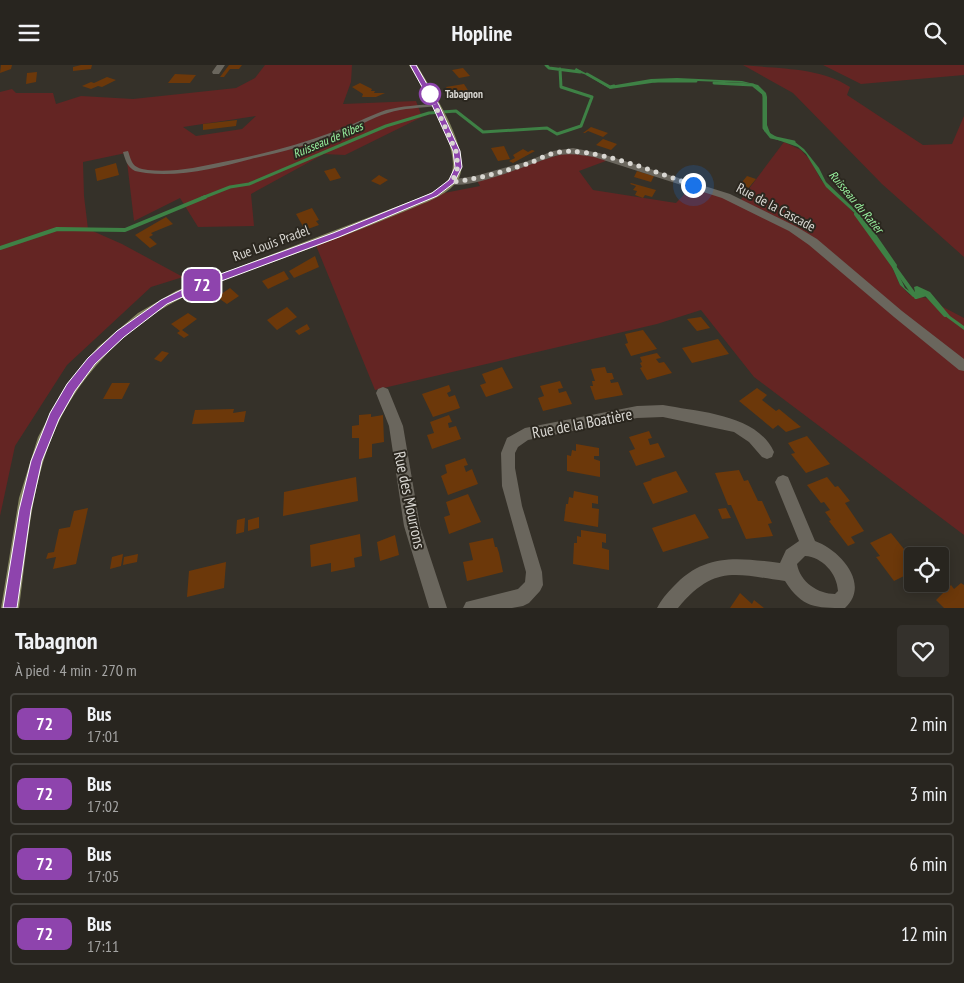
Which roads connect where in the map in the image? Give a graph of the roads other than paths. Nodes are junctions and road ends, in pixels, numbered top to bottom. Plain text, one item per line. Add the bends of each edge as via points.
1 (221, 65) edge
2 (413, 65) edge
3 (216, 72) dead end
4 (437, 107) junction
5 (126, 152) dead end
6 (452, 182) junction
7 (964, 366) edge
8 (383, 393) dead end
9 (766, 452) dead end
10 (783, 482) dead end
11 (810, 548) junction
12 (789, 573) junction
13 (10, 608) edge
14 (438, 608) edge
15 (472, 608) edge
16 (666, 608) edge

1 - 3 street
2 - 4 main road
4 - 5 lane via 387,111 342,131 303,143 253,157 172,172 137,170 129,163
4 - 6 main road via 456,151 458,167
6 - 7 street, Rue de la Cascade via 476,179 556,153 572,151 596,155 726,196 813,242
6 - 13 main road, Rue Louis Pradel via 434,195 164,302 91,361 54,417 36,461
8 - 14 street, Rue des Mourrons via 396,426 412,526
9 - 15 street, Rue de la Boatière via 754,437 737,426 663,411 637,412 525,434 512,443 506,458 507,479 534,572 534,585 523,597
10 - 11 street
11 - 12 street via 795,551 790,557
11 - 12 street via 828,556 842,572 846,582 843,599 828,606 818,604 800,592
12 - 16 street via 732,567 713,569 696,577

